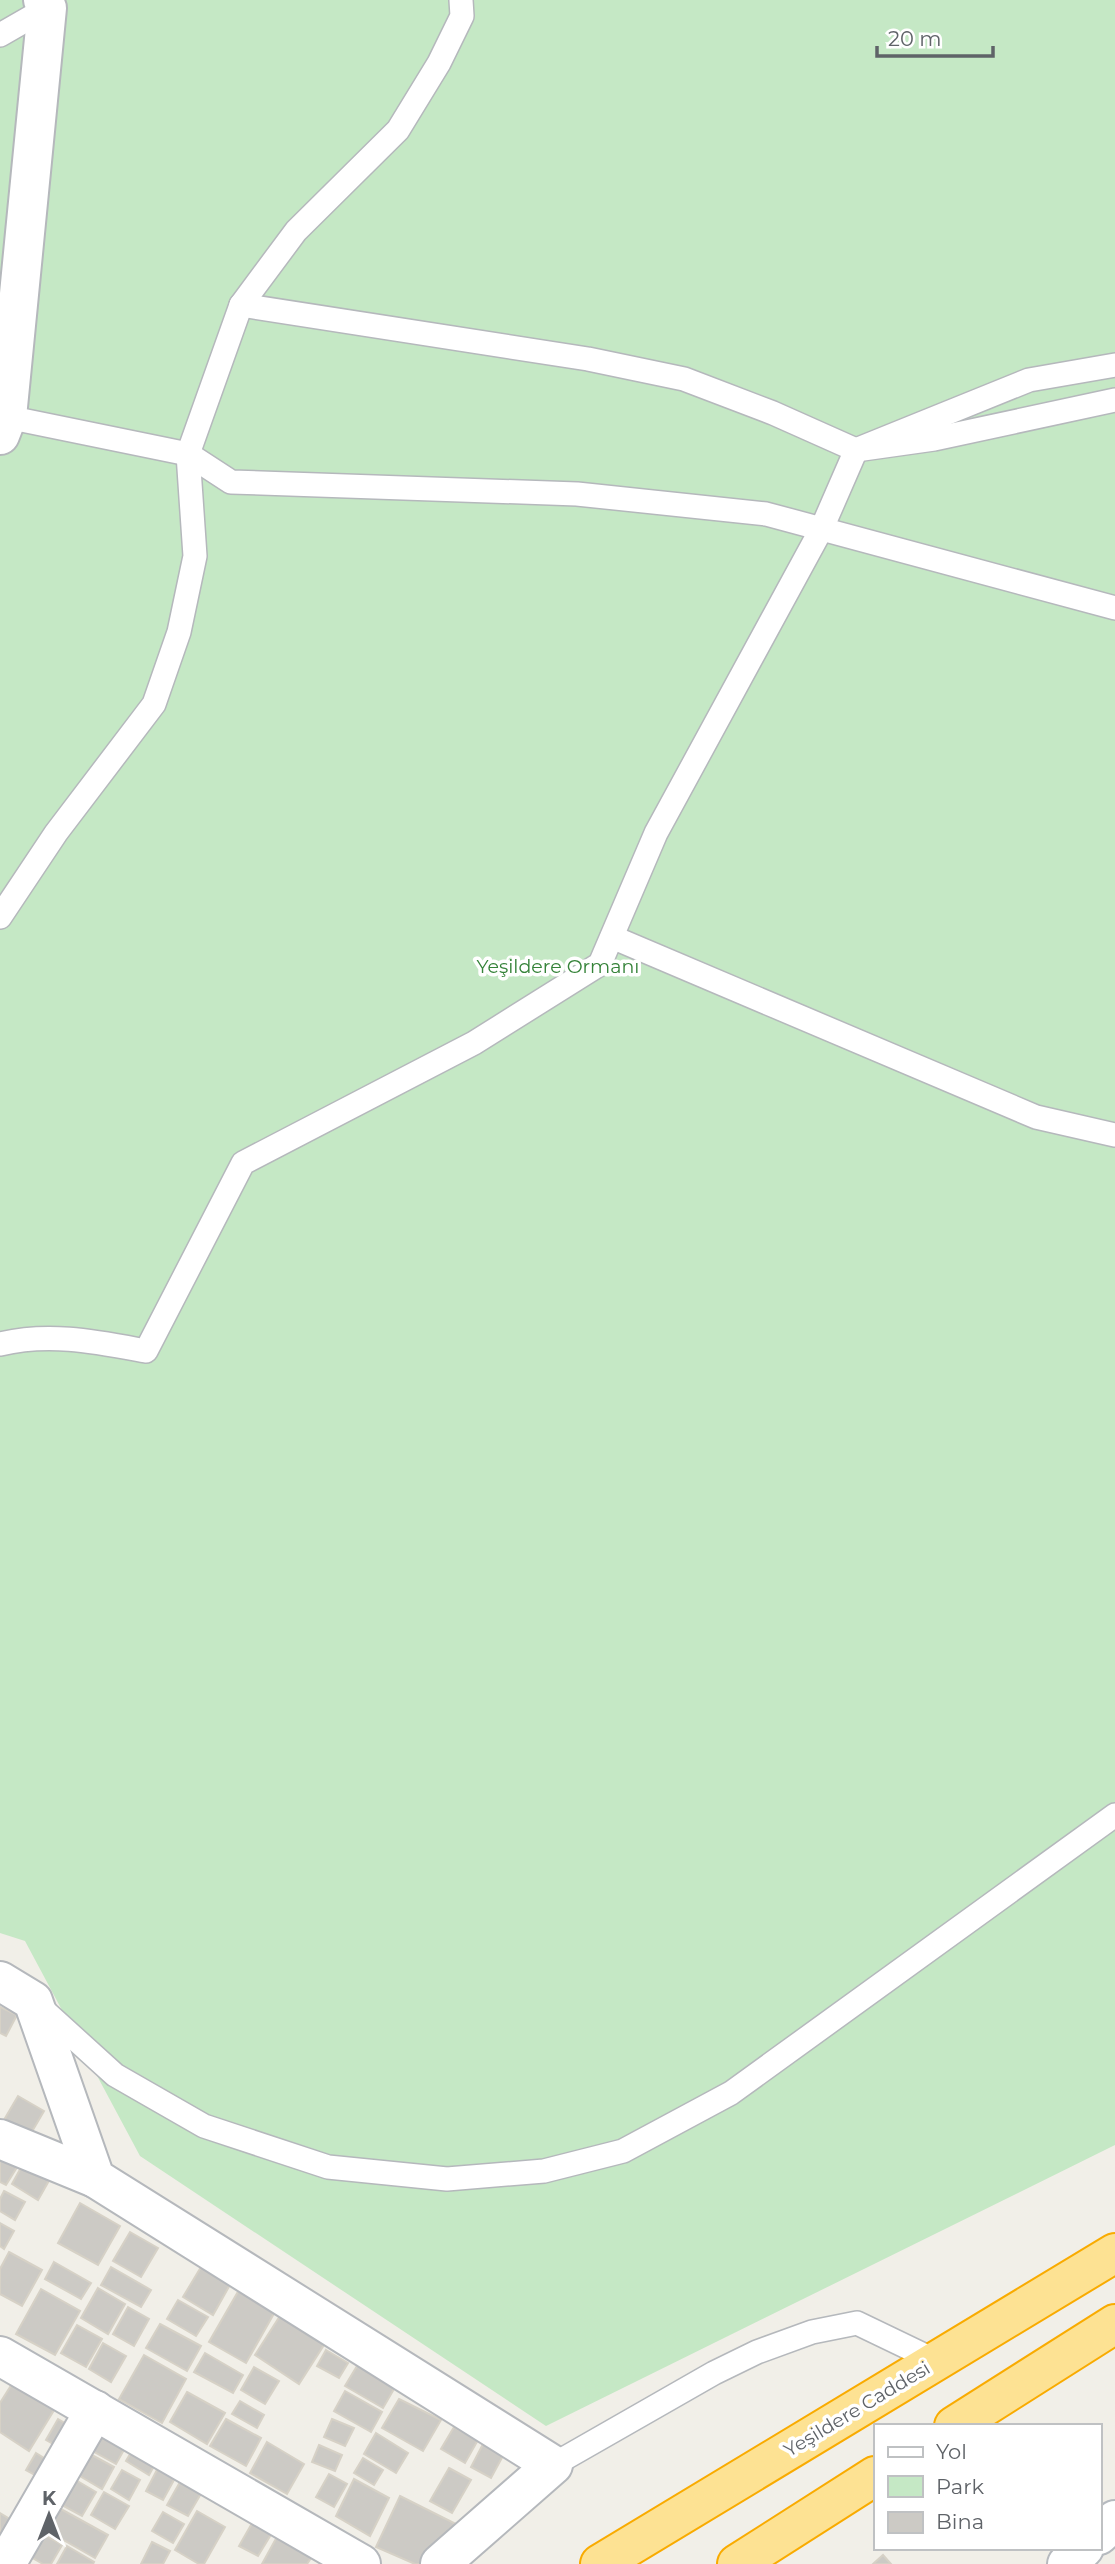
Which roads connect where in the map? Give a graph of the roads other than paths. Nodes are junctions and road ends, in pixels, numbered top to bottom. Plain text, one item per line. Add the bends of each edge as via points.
1 (461, 0) edge
2 (45, 4) edge
3 (0, 35) edge
4 (13, 234) edge
5 (241, 305) junction
6 (1115, 365) edge
7 (1115, 400) edge
8 (2, 423) edge
9 (856, 450) junction
10 (188, 454) junction
11 (822, 528) junction
12 (1115, 608) edge
13 (0, 916) edge
14 (612, 937) junction
15 (1115, 1135) edge
16 (0, 1344) edge
17 (1115, 1815) edge
18 (0, 1981) edge
19 (33, 2001) junction
20 (0, 2138) edge
21 (95, 2178) junction
22 (1112, 2253) edge
23 (1115, 2324) edge
24 (0, 2356) edge
25 (936, 2361) junction
26 (95, 2410) junction
27 (957, 2424) edge
28 (553, 2465) junction
29 (874, 2477) edge
30 (1115, 2520) edge
31 (1101, 2533) edge
32 (1082, 2550) edge
33 (6, 2564) edge
34 (360, 2564) edge
35 (440, 2564) edge
36 (600, 2564) edge
37 (737, 2564) edge
38 (1067, 2564) edge

1 - 5 lane via 462,16 398,130 296,231
2 - 3 lane
2 - 4 street
4 - 8 street
5 - 9 lane via 588,359 684,379
5 - 10 lane
6 - 9 lane via 1028,380
7 - 9 lane via 934,439
8 - 10 lane
9 - 11 lane
10 - 11 lane via 232,482 577,494 766,513
10 - 13 lane via 195,556 179,632 154,704
11 - 12 lane
11 - 14 lane via 656,833
14 - 15 lane via 1036,1117
14 - 16 lane via 600,964 474,1043 243,1163 146,1351 73,1338
17 - 19 lane via 731,2093 623,2151 544,2171 447,2179 328,2167 204,2126 115,2075
18 - 19 street
19 - 21 street
20 - 21 street
21 - 28 street
22 - 25 highway, Yeşildere Caddesi
23 - 27 highway
24 - 26 street
25 - 28 lane via 857,2323 812,2332 714,2374
25 - 36 highway, Yeşildere Caddesi
26 - 33 street
26 - 34 street
28 - 35 street
29 - 37 highway
30 - 31 street
32 - 38 street

